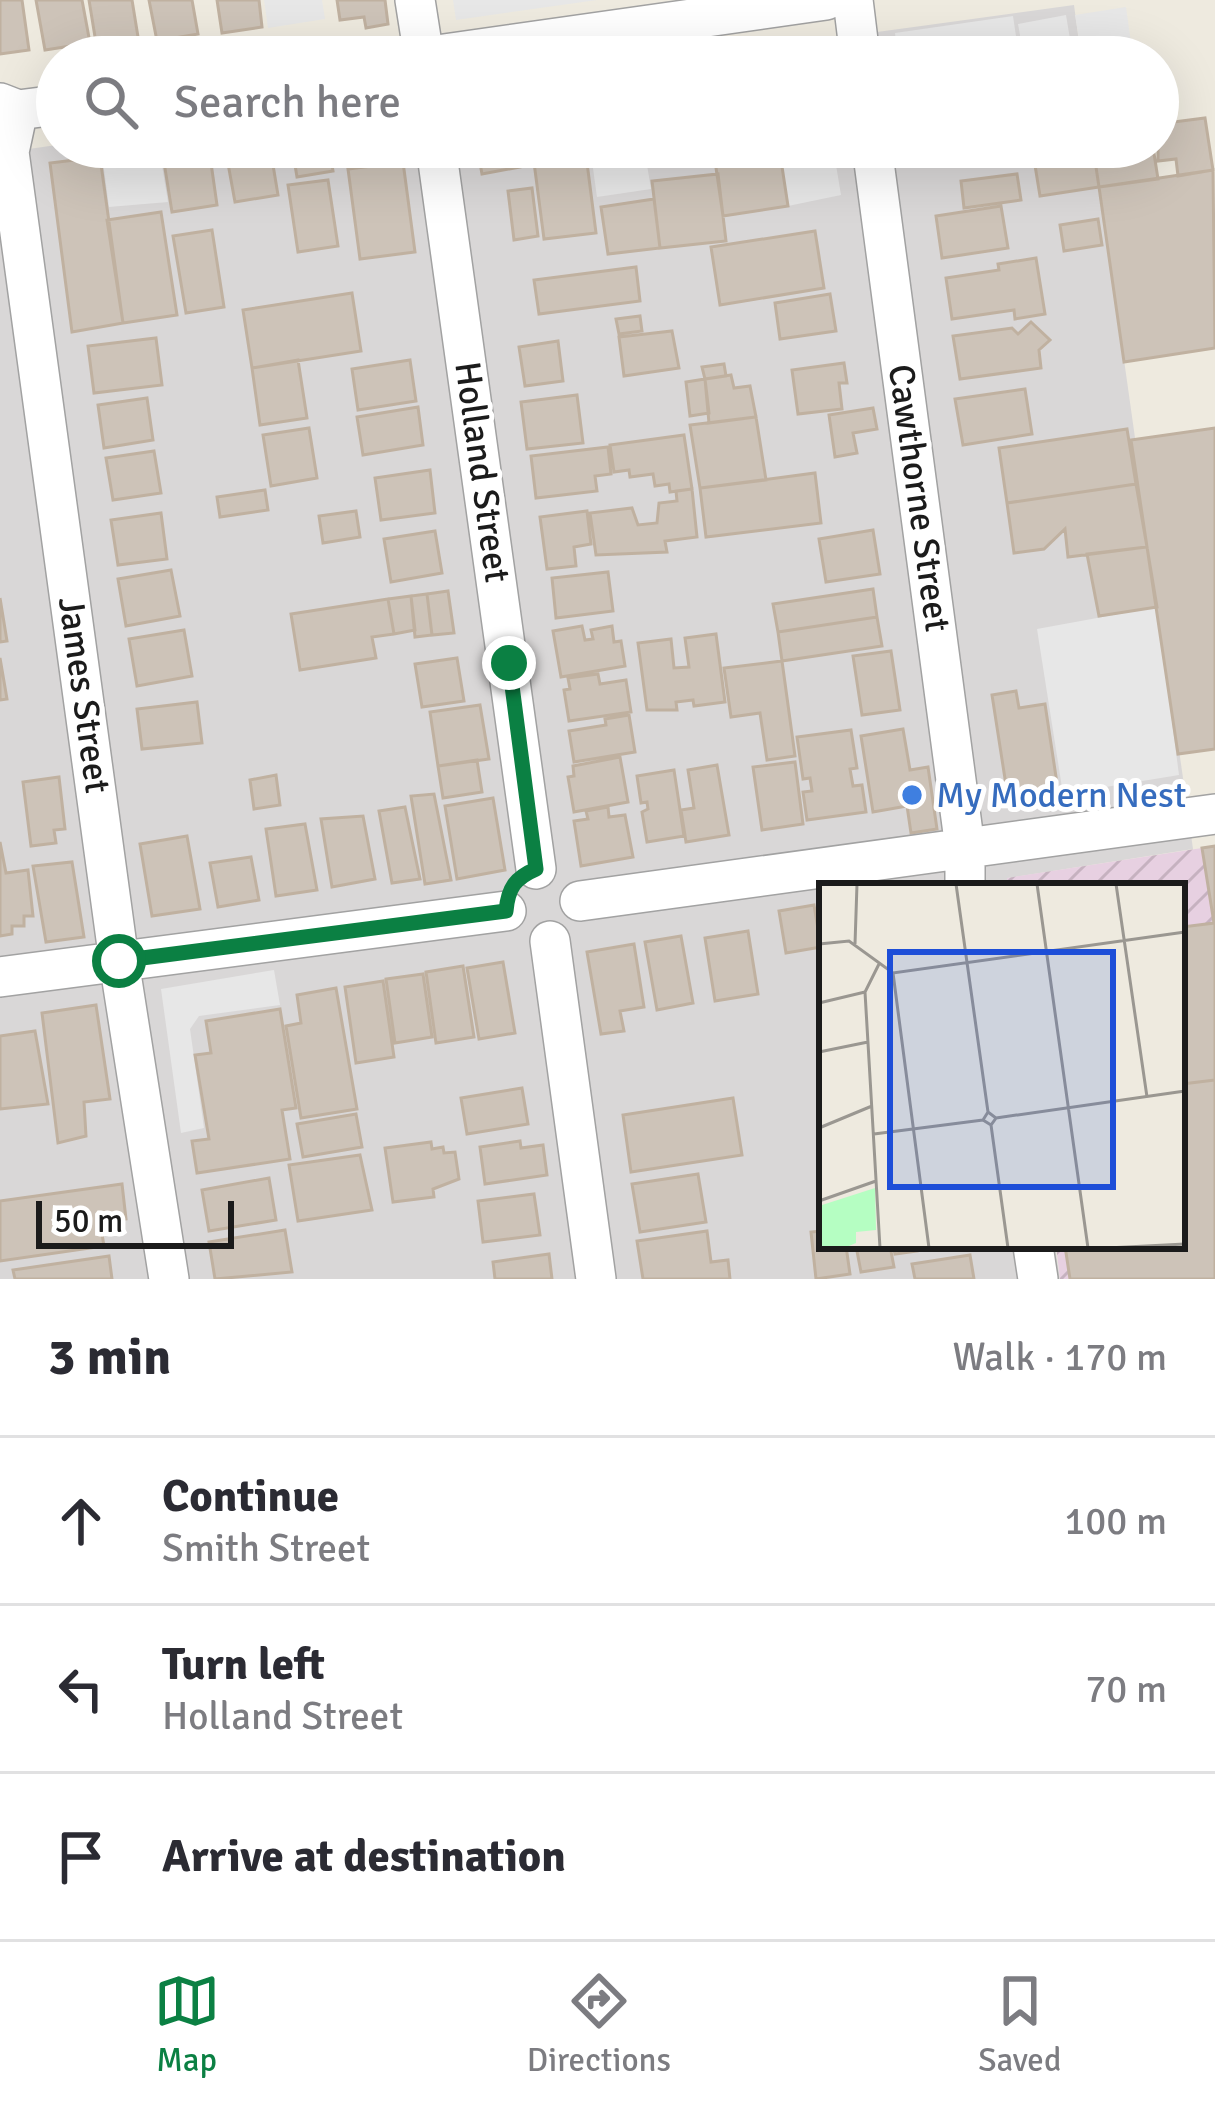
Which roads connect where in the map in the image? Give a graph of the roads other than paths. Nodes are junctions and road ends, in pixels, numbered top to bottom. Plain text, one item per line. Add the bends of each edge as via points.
1 (416, 0) edge
2 (826, 0) edge
3 (853, 0) edge
4 (420, 36) edge
5 (571, 36) edge
6 (857, 36) edge
7 (25, 106) edge
8 (439, 168) edge
9 (875, 168) edge
10 (1215, 814) edge
11 (965, 867) edge
12 (536, 869) junction
13 (580, 902) junction
14 (506, 911) junction
15 (550, 941) junction
16 (119, 961) junction
17 (0, 977) edge
18 (1016, 1249) edge
19 (1033, 1249) edge
20 (169, 1279) edge
21 (596, 1279) edge
22 (1020, 1279) edge
23 (1038, 1279) edge

1 - 4 street
2 - 5 street
3 - 6 street
7 - 16 street, James Street via 9,152
8 - 12 street, Holland Street
9 - 11 street, Cawthorne Street
10 - 11 street
11 - 13 street
12 - 13 street via 556,870
12 - 14 street via 508,892
13 - 15 street via 577,919
14 - 15 street via 530,940
14 - 16 street
15 - 21 street
16 - 17 street
16 - 20 street, James Street
18 - 22 street
19 - 23 street

